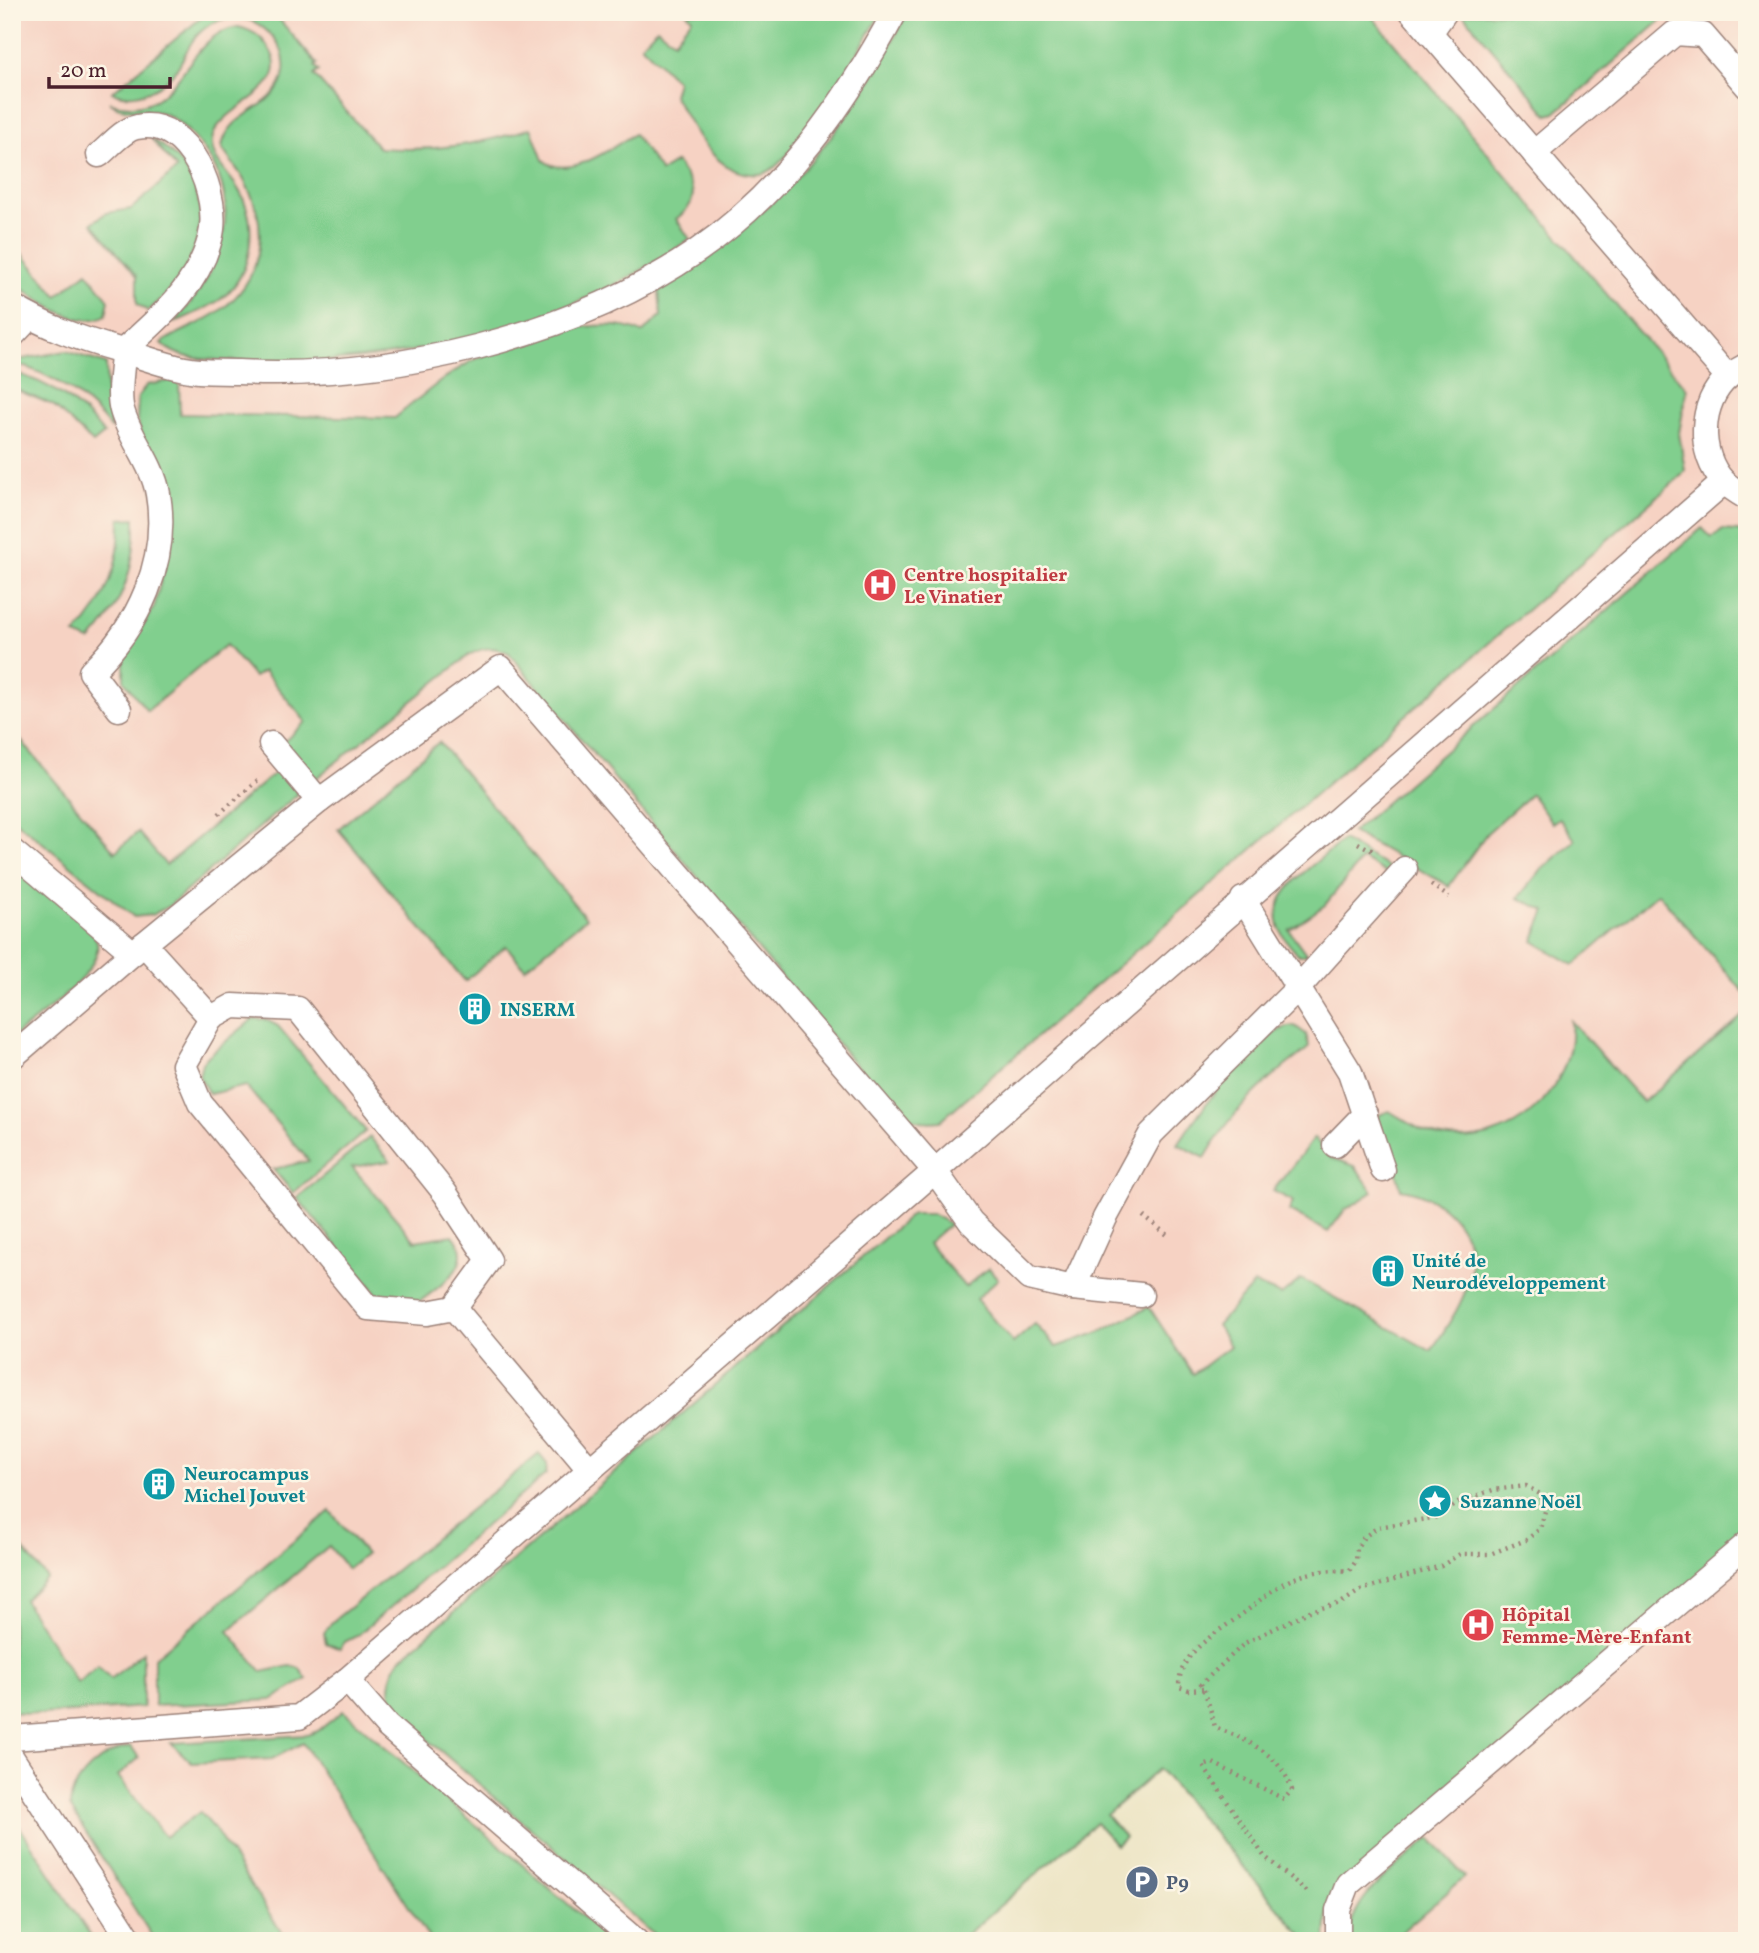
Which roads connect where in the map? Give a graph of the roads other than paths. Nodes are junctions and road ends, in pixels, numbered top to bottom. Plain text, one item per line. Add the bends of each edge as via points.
1 (895, 12) edge
2 (1412, 12) edge
3 (1445, 12) edge
4 (1430, 33) junction
5 (1747, 86) edge
6 (1534, 153) junction
7 (99, 155) dead end
8 (21, 311) edge
9 (12, 337) edge
10 (123, 351) junction
11 (1737, 371) edge
12 (1724, 482) junction
13 (1747, 498) edge
14 (119, 709) dead end
15 (277, 751) road end
16 (319, 800) junction
17 (12, 851) edge
18 (1405, 869) dead end
19 (1243, 899) junction
20 (138, 949) junction
21 (1299, 987) junction
22 (211, 1018) junction
23 (12, 1057) edge
24 (1365, 1114) junction
25 (1335, 1145) dead end
26 (1383, 1170) dead end
27 (935, 1171) junction
28 (1073, 1288) junction
29 (1141, 1295) dead end
30 (454, 1308) junction
31 (590, 1470) junction
32 (1747, 1544) edge
33 (347, 1680) junction
34 (12, 1738) edge
35 (12, 1758) edge
36 (131, 1941) edge
37 (636, 1941) edge
38 (1338, 1941) edge

1 - 10 lane via 818,134 769,191 700,249 609,302 481,346 352,369 270,374 186,370
2 - 4 lane
3 - 4 lane
4 - 6 lane
5 - 6 lane via 1703,35 1675,33
6 - 11 lane
7 - 10 lane via 134,127 154,125 167,131 193,157 212,194 211,237 191,282 175,304
8 - 9 lane
8 - 10 lane via 78,338
10 - 14 lane via 121,408 158,492 161,543 139,612 113,651 91,672
11 - 12 lane via 1711,400 1704,429 1709,457
12 - 13 lane
12 - 19 lane
15 - 16 lane
16 - 20 lane
16 - 27 lane via 502,668
17 - 20 lane
18 - 21 lane
19 - 21 lane
19 - 27 lane
20 - 22 lane
20 - 23 lane
21 - 24 lane via 1350,1072
21 - 28 lane via 1151,1134
22 - 30 lane via 184,1065 200,1104 368,1308 427,1313
22 - 30 lane via 233,1006 298,1009 445,1193 489,1260
24 - 25 lane
24 - 26 lane
27 - 28 lane via 971,1222 1029,1278
27 - 31 lane
28 - 29 lane
30 - 31 lane
31 - 33 lane
32 - 38 lane via 1348,1884 1338,1910
33 - 34 lane via 299,1717
33 - 37 lane via 387,1726
35 - 36 lane

